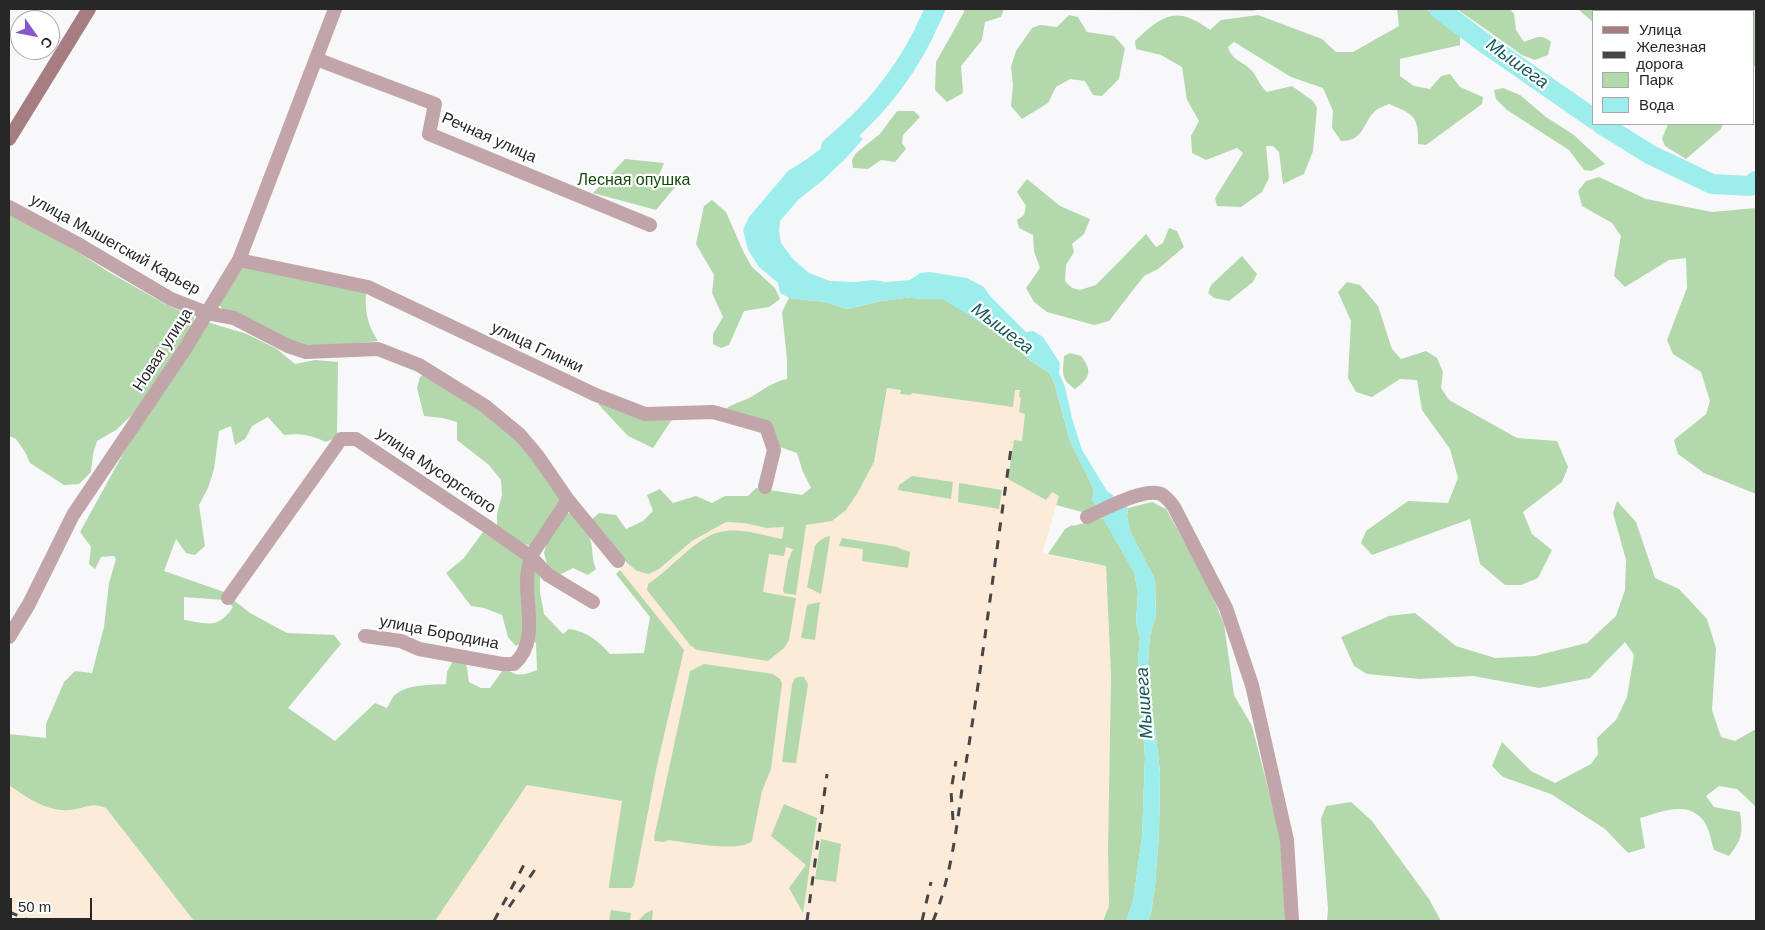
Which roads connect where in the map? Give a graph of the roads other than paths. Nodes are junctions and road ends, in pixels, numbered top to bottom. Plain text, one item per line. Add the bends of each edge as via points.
1 (89, 9) edge
2 (336, 9) edge
3 (316, 59) junction
4 (9, 137) edge
5 (9, 207) edge
6 (650, 225) dead end
7 (238, 260) junction
8 (207, 313) junction
9 (765, 487) dead end
10 (568, 500) junction
11 (1087, 517) dead end
12 (531, 557) junction
13 (618, 561) dead end
14 (228, 598) dead end
15 (593, 602) dead end
16 (365, 636) dead end
17 (9, 637) edge
18 (1292, 921) edge

1 - 4 main road
2 - 3 street, Новая улица
3 - 6 street, Речная улица via 435,104 429,134
3 - 7 street, Новая улица
5 - 8 street, улица Мышегский Карьер via 171,299
7 - 8 street, Новая улица
7 - 9 street, улица Глинки via 368,287 596,395 644,414 713,412 766,427 774,450
8 - 10 street, улица Мышегский Карьер via 234,318 306,352 378,348 419,365 485,406 520,435
8 - 17 street, Новая улица via 73,515
10 - 12 street
10 - 13 street, улица Мышегский Карьер
11 - 18 street via 1146,493 1160,493 1174,508 1226,608 1252,685 1287,840
12 - 14 street, улица Мусоргского via 356,439 341,439
12 - 15 street, улица Мусоргского via 548,574
12 - 16 street, улица Бородина via 526,577 527,646 514,664 420,649 401,641

